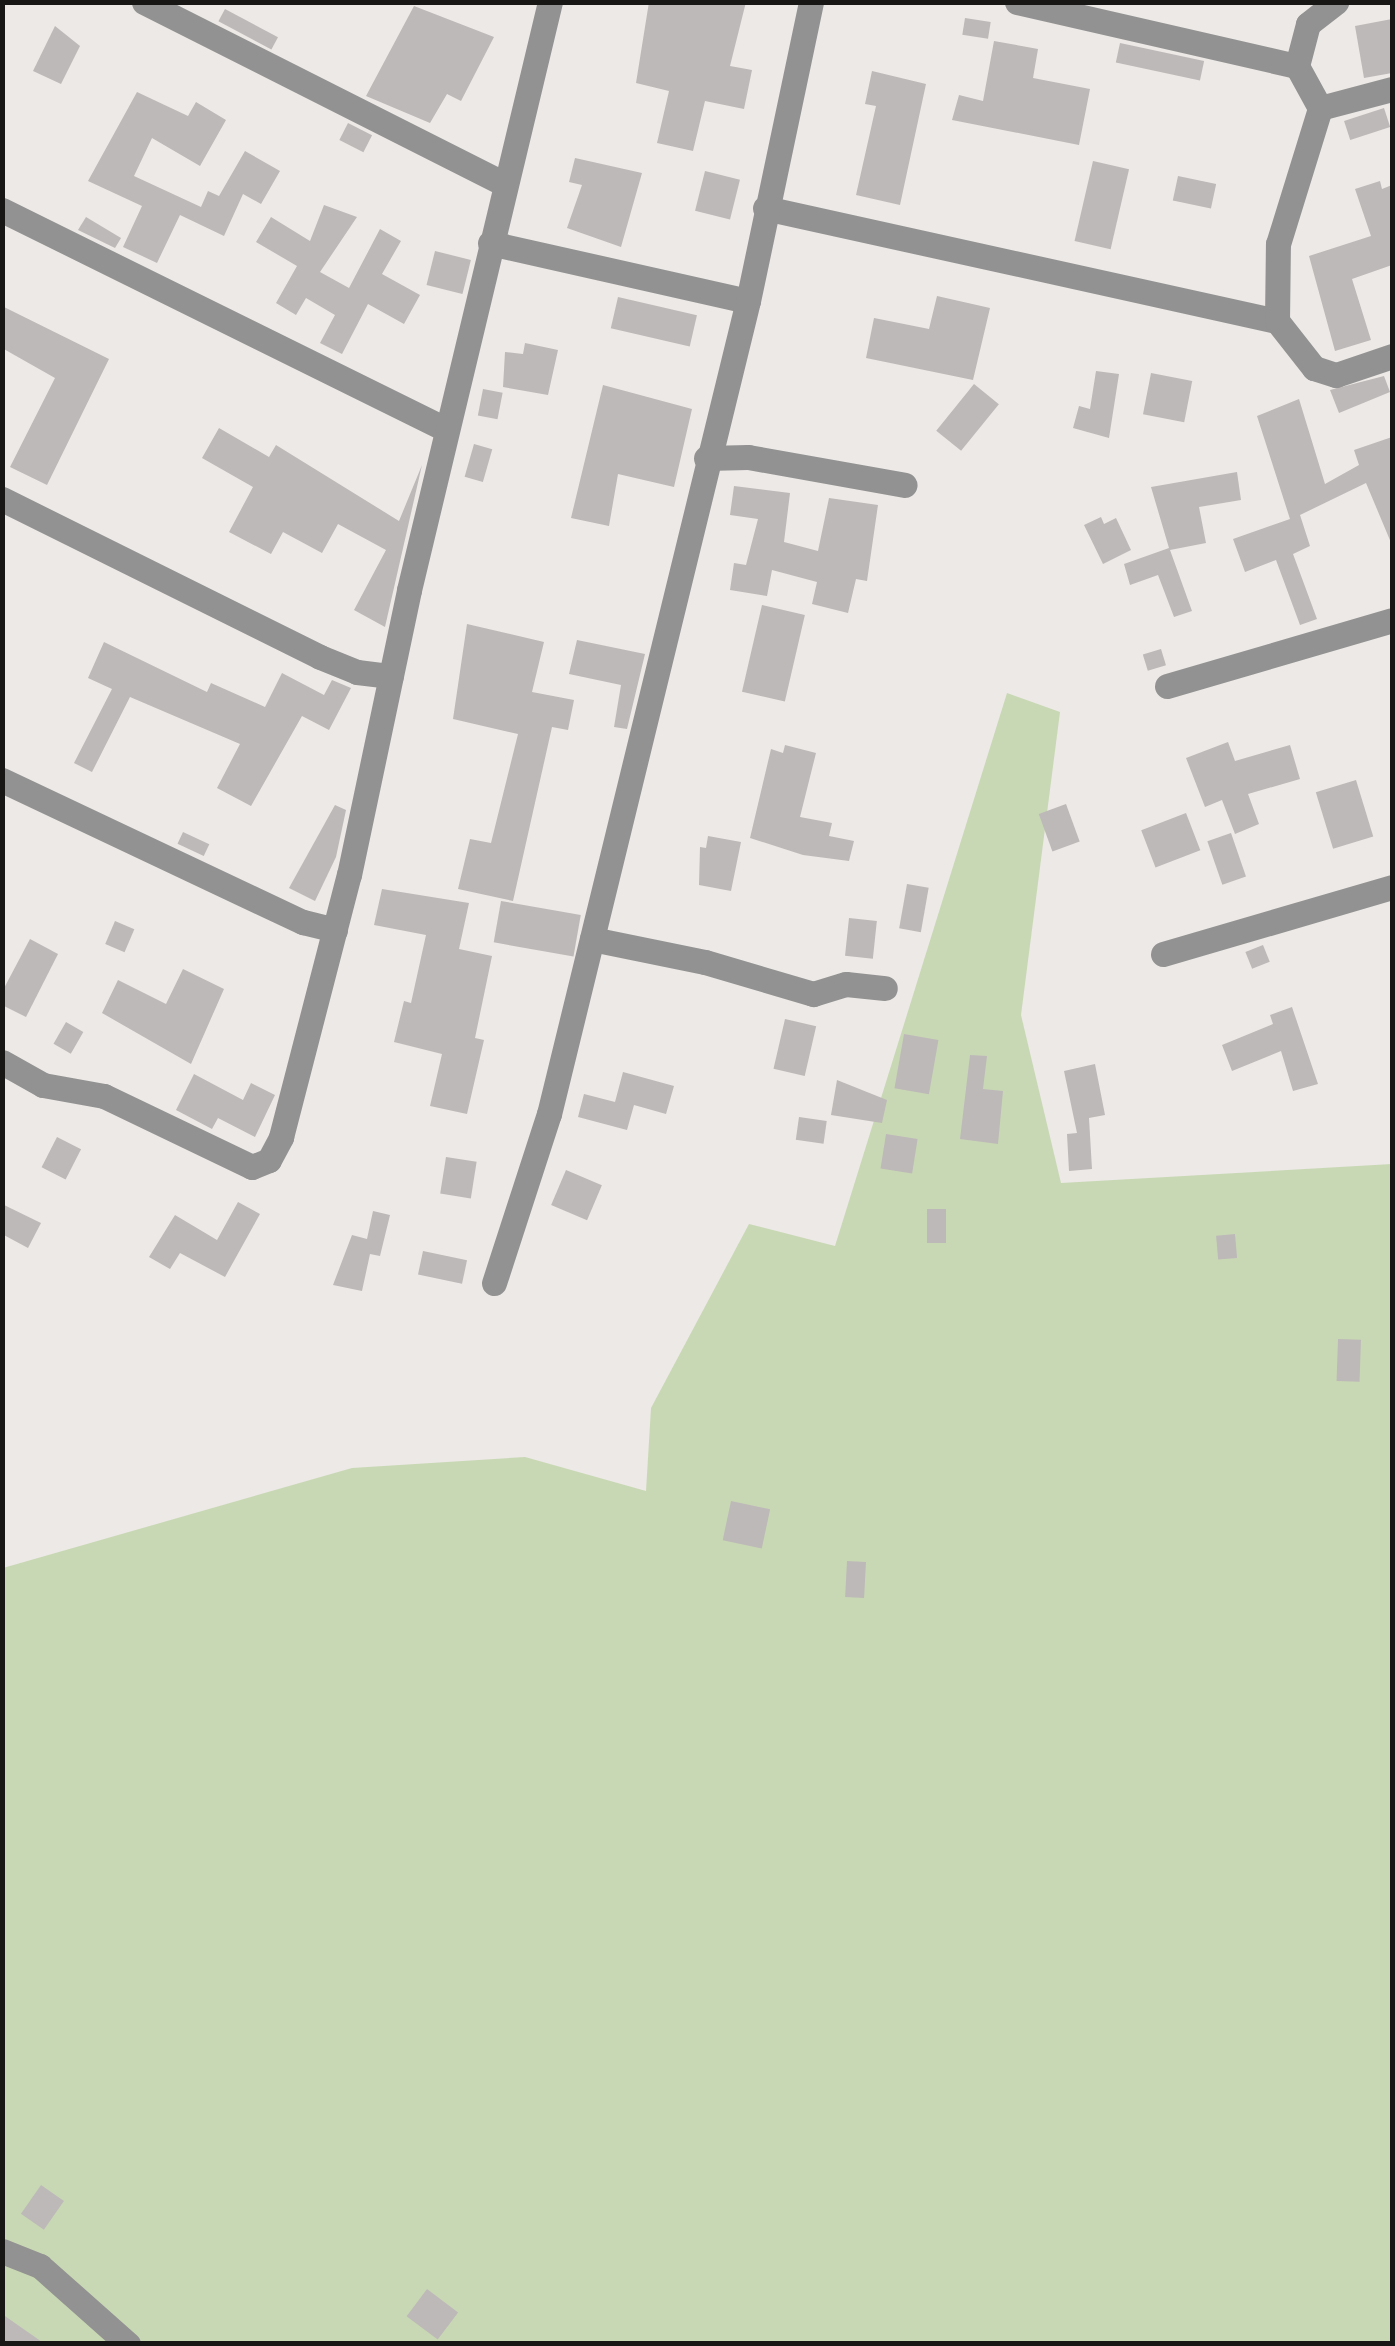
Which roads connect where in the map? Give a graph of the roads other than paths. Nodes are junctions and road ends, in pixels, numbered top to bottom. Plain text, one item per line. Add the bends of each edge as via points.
1 (144, 2) edge
2 (550, 2) edge
3 (811, 2) edge
4 (1017, 2) edge
5 (1336, 2) edge
6 (1297, 66) junction
7 (1392, 89) edge
8 (1320, 108) junction
9 (505, 184) junction
10 (765, 208) junction
11 (2, 210) edge
12 (490, 243) junction
13 (748, 301) junction
14 (1277, 321) junction
15 (1392, 356) edge
16 (446, 429) junction
17 (706, 458) junction
18 (905, 486) dead end
19 (2, 499) edge
20 (1392, 620) edge
21 (391, 676) junction
22 (1167, 686) dead end
23 (2, 780) edge
24 (1392, 887) edge
25 (336, 930) junction
26 (592, 939) junction
27 (1163, 954) dead end
28 (885, 988) dead end
29 (2, 1062) edge
30 (494, 1284) dead end
31 (2, 2251) edge
32 (128, 2344) edge

1 - 9 street
2 - 9 street
3 - 10 street
4 - 6 street
5 - 6 street via 1308,24
6 - 8 street
7 - 8 street
8 - 14 street via 1278,244
9 - 12 street
10 - 13 street
10 - 14 street
11 - 16 street
12 - 13 street
12 - 16 street
13 - 17 street
14 - 15 street via 1314,368 1336,375
16 - 21 street
17 - 18 street via 748,457
17 - 26 street
19 - 21 street via 320,657
20 - 22 street
21 - 25 street
23 - 25 street via 303,922
24 - 27 street
25 - 29 street via 281,1137 269,1160 252,1166 104,1096 44,1085
26 - 28 street via 813,994 846,984
26 - 30 street via 549,1114
31 - 32 street via 40,2266

